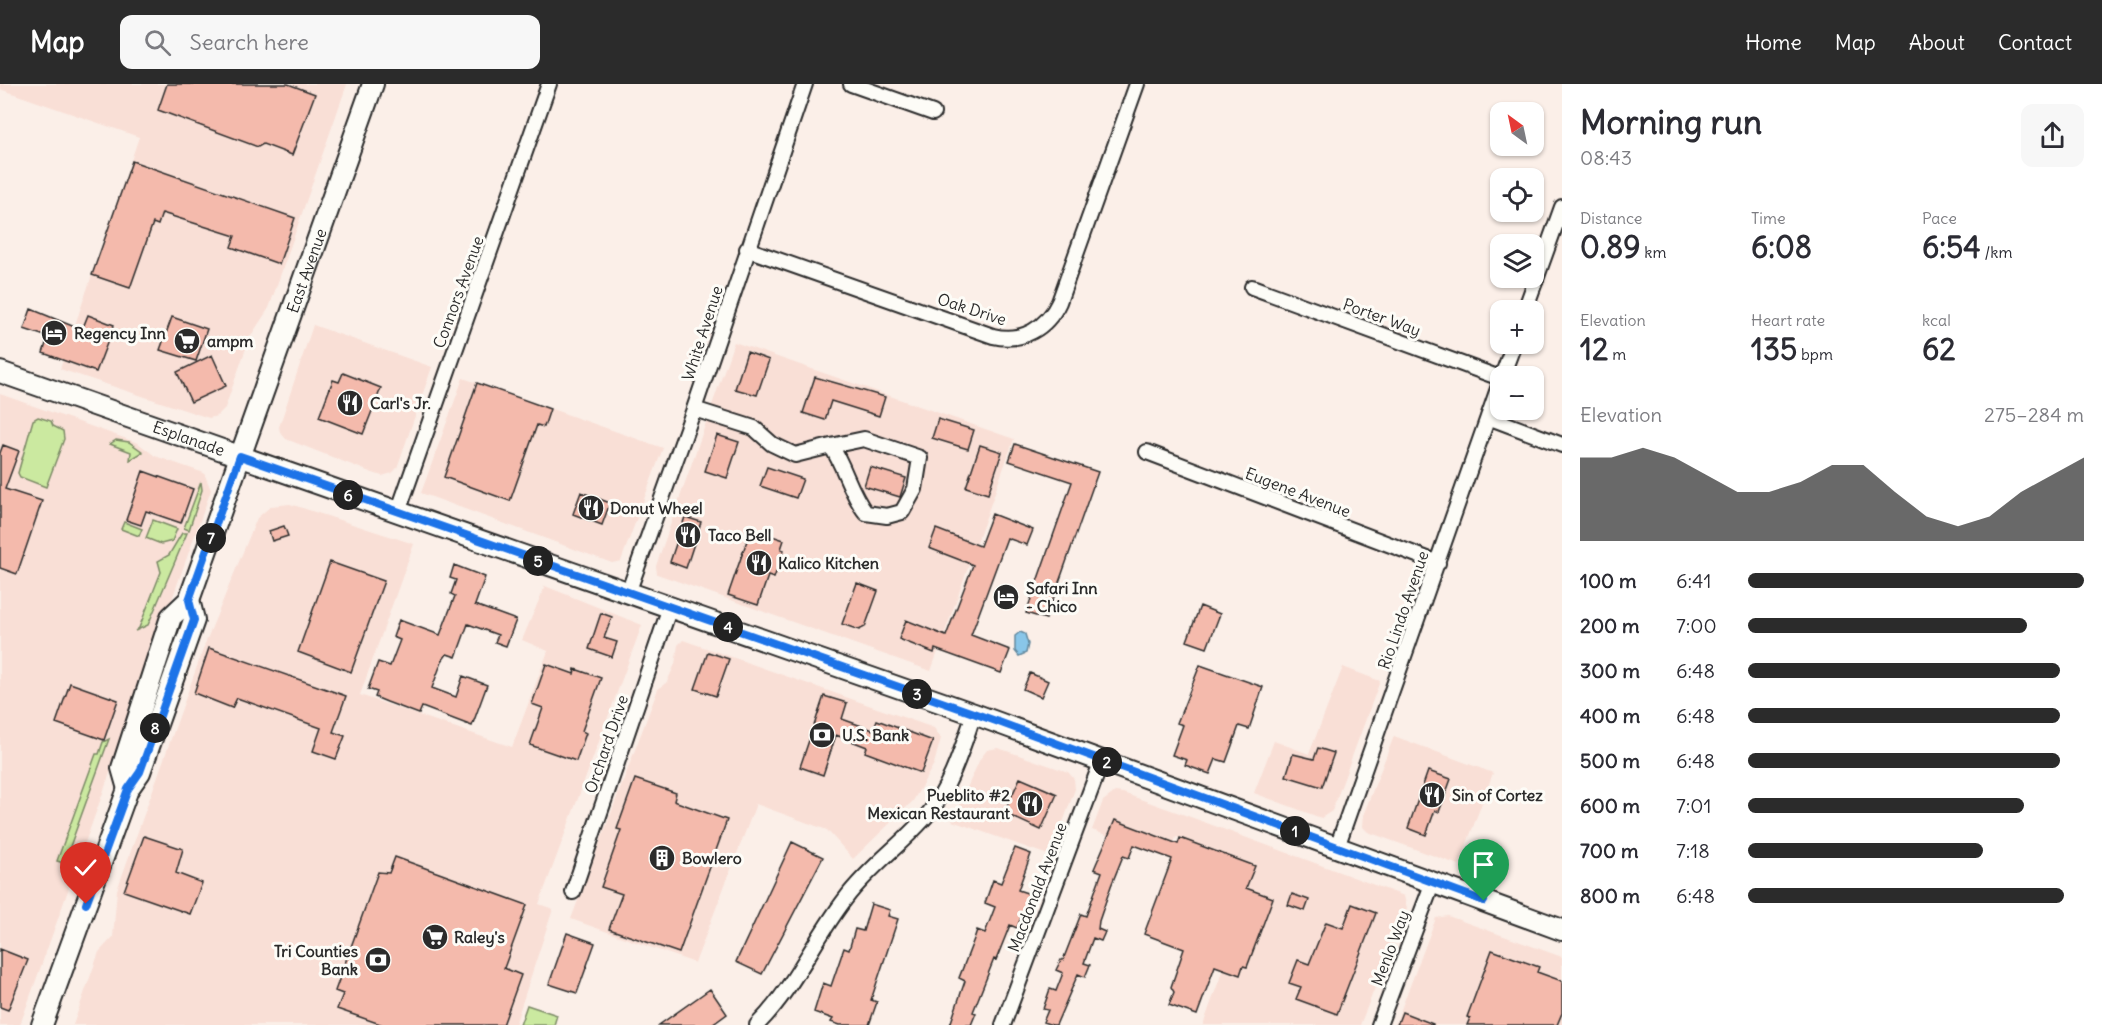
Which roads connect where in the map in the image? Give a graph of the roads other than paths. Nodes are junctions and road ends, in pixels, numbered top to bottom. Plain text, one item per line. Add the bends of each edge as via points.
1 (373, 84) edge
2 (549, 84) edge
3 (805, 84) edge
4 (851, 84) edge
5 (1137, 84) edge
6 (933, 113) dead end
7 (1562, 207) edge
8 (747, 249) junction
9 (1252, 287) dead end
10 (1529, 300) edge
11 (0, 372) edge
12 (1490, 373) edge
13 (694, 409) junction
14 (1490, 411) edge
15 (1488, 417) junction
16 (1562, 445) edge
17 (831, 446) junction
18 (1147, 452) dead end
19 (240, 456) junction
20 (398, 512) junction
21 (1438, 563) junction
22 (628, 593) junction
23 (670, 607) junction
24 (974, 714) junction
25 (1102, 760) junction
26 (1337, 847) junction
27 (1433, 882) junction
28 (573, 892) dead end
29 (1562, 930) edge
30 (42, 1025) edge
31 (757, 1025) edge
32 (1003, 1025) edge
33 (1379, 1025) edge

1 - 19 main road, East Avenue
2 - 20 street, Connors Avenue
3 - 8 street, White Avenue
4 - 6 street
5 - 8 street, Oak Drive via 1059,302 1049,320 1032,332 1013,338 993,336
7 - 10 street
8 - 13 street, White Avenue
9 - 12 street, Porter Way
11 - 19 main road, Esplanade
13 - 17 street via 754,428 772,444 795,455
13 - 22 street, White Avenue
14 - 15 street, Rio Lindo Avenue
15 - 16 street
15 - 21 street, Rio Lindo Avenue
17 - 17 street via 866,513 887,516 902,512 915,489 920,458 864,440
18 - 21 street, Eugene Avenue
19 - 20 main road, Esplanade
19 - 30 main road, East Avenue via 189,600 194,620
20 - 22 main road, Esplanade
21 - 26 street, Rio Lindo Avenue
22 - 23 main road, Esplanade
23 - 24 main road, Esplanade
23 - 28 street, Orchard Drive
24 - 25 main road, Esplanade
24 - 31 street via 939,799 846,897 792,985
25 - 26 main road, Esplanade
25 - 32 street, Macdonald Avenue
26 - 27 main road, Esplanade
27 - 29 main road, Esplanade
27 - 33 street, Menlo Way

